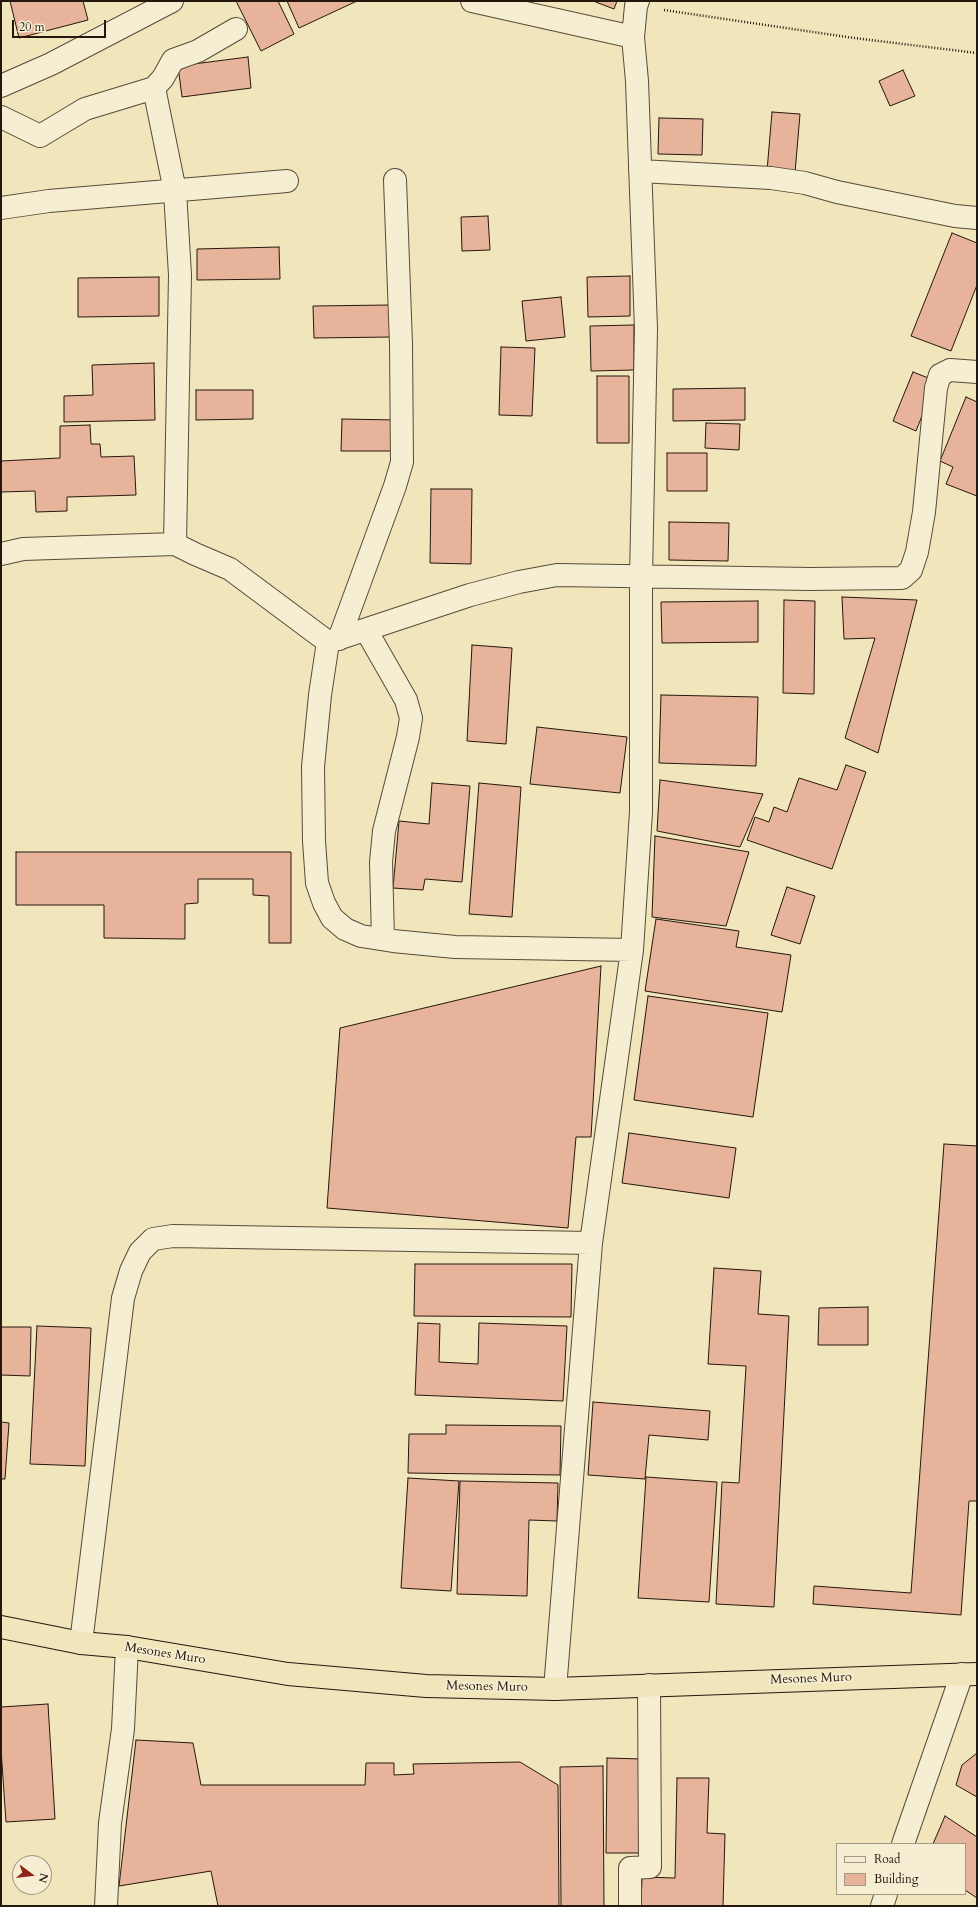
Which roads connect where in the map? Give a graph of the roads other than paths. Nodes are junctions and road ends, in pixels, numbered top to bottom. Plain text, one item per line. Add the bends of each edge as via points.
1 (472, 1) edge
2 (161, 3) edge
3 (637, 4) edge
4 (236, 29) dead end
5 (634, 37) junction
6 (1, 86) edge
7 (154, 88) junction
8 (1, 117) edge
9 (640, 171) junction
10 (395, 180) dead end
11 (287, 181) dead end
12 (174, 192) junction
13 (1, 208) edge
14 (977, 218) edge
15 (977, 372) edge
16 (175, 544) junction
17 (1, 554) edge
18 (641, 578) junction
19 (366, 630) junction
20 (334, 640) junction
21 (383, 939) junction
22 (632, 950) junction
23 (590, 1243) junction
24 (1, 1626) edge
25 (81, 1643) junction
26 (127, 1647) junction
27 (969, 1674) edge
28 (649, 1685) junction
29 (555, 1689) junction
30 (903, 1843) edge
31 (886, 1895) edge
32 (106, 1906) edge
33 (630, 1906) edge
34 (882, 1906) edge

1 - 5 street
2 - 6 street via 50,64
3 - 5 street
4 - 7 street via 198,51 173,60 164,78
5 - 9 street
7 - 8 street via 85,109 40,136
7 - 12 street
9 - 14 street via 785,180 955,216
9 - 18 street via 646,328
10 - 20 street via 402,462 395,486
11 - 12 street
12 - 13 street via 49,200
12 - 16 street via 180,275
15 - 18 street via 950,370 940,375 936,388 924,512 917,552 911,570 902,578
16 - 17 street via 23,549
16 - 20 street via 230,569
18 - 19 street via 557,575 539,578 470,595
18 - 22 street via 641,812
19 - 20 street
19 - 21 street via 406,700 411,718 384,831 381,862
20 - 21 street via 320,694 313,766 314,841 318,883 332,918 345,929 361,936
21 - 22 street via 455,947
22 - 23 street
23 - 25 street via 173,1236 153,1239 140,1252 123,1298
23 - 29 street
24 - 25 highway, Mesones Muro
25 - 26 highway, Mesones Muro
26 - 29 highway, Mesones Muro via 288,1674 426,1686
26 - 32 street via 123,1729 110,1823
27 - 28 highway, Mesones Muro
27 - 30 street
28 - 29 highway, Mesones Muro
28 - 33 street via 650,1867 630,1868
31 - 34 street

